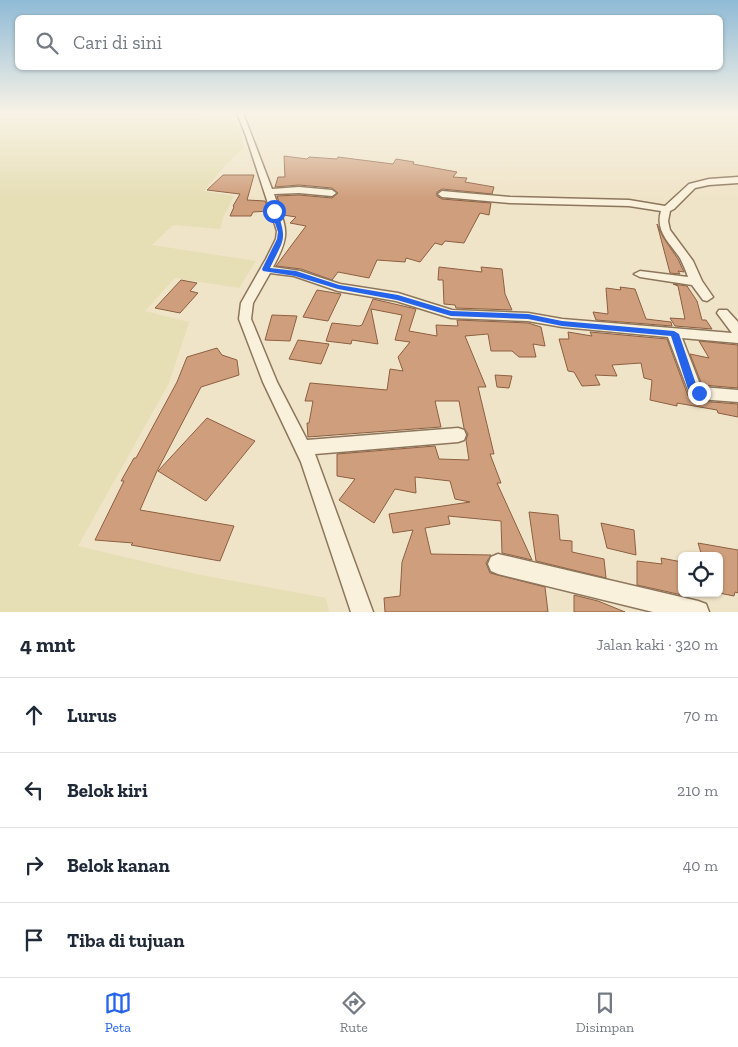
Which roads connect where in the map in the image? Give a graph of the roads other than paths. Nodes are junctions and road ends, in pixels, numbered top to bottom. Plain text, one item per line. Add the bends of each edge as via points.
1 (252, 142) edge
2 (738, 180) edge
3 (268, 192) junction
4 (332, 193) dead end
5 (442, 194) dead end
6 (666, 209) junction
7 (266, 269) junction
8 (640, 274) dead end
9 (696, 282) junction
10 (708, 297) dead end
11 (723, 313) dead end
12 (738, 331) edge
13 (674, 334) junction
14 (738, 338) edge
15 (738, 396) edge
16 (458, 435) dead end
17 (302, 448) junction
18 (498, 564) dead end
19 (362, 612) edge
20 (698, 612) edge

1 - 3 street
2 - 6 street via 692,186
3 - 4 street
3 - 7 street via 282,232
5 - 6 street via 510,200 629,203
6 - 9 street via 665,230 688,260
7 - 13 street via 338,287 398,297 451,314 528,316 562,324
7 - 17 street via 247,303 245,319 270,382
8 - 9 street
9 - 10 street
11 - 12 street
13 - 14 street
13 - 15 street via 695,392
16 - 17 street
17 - 19 street
18 - 20 street

